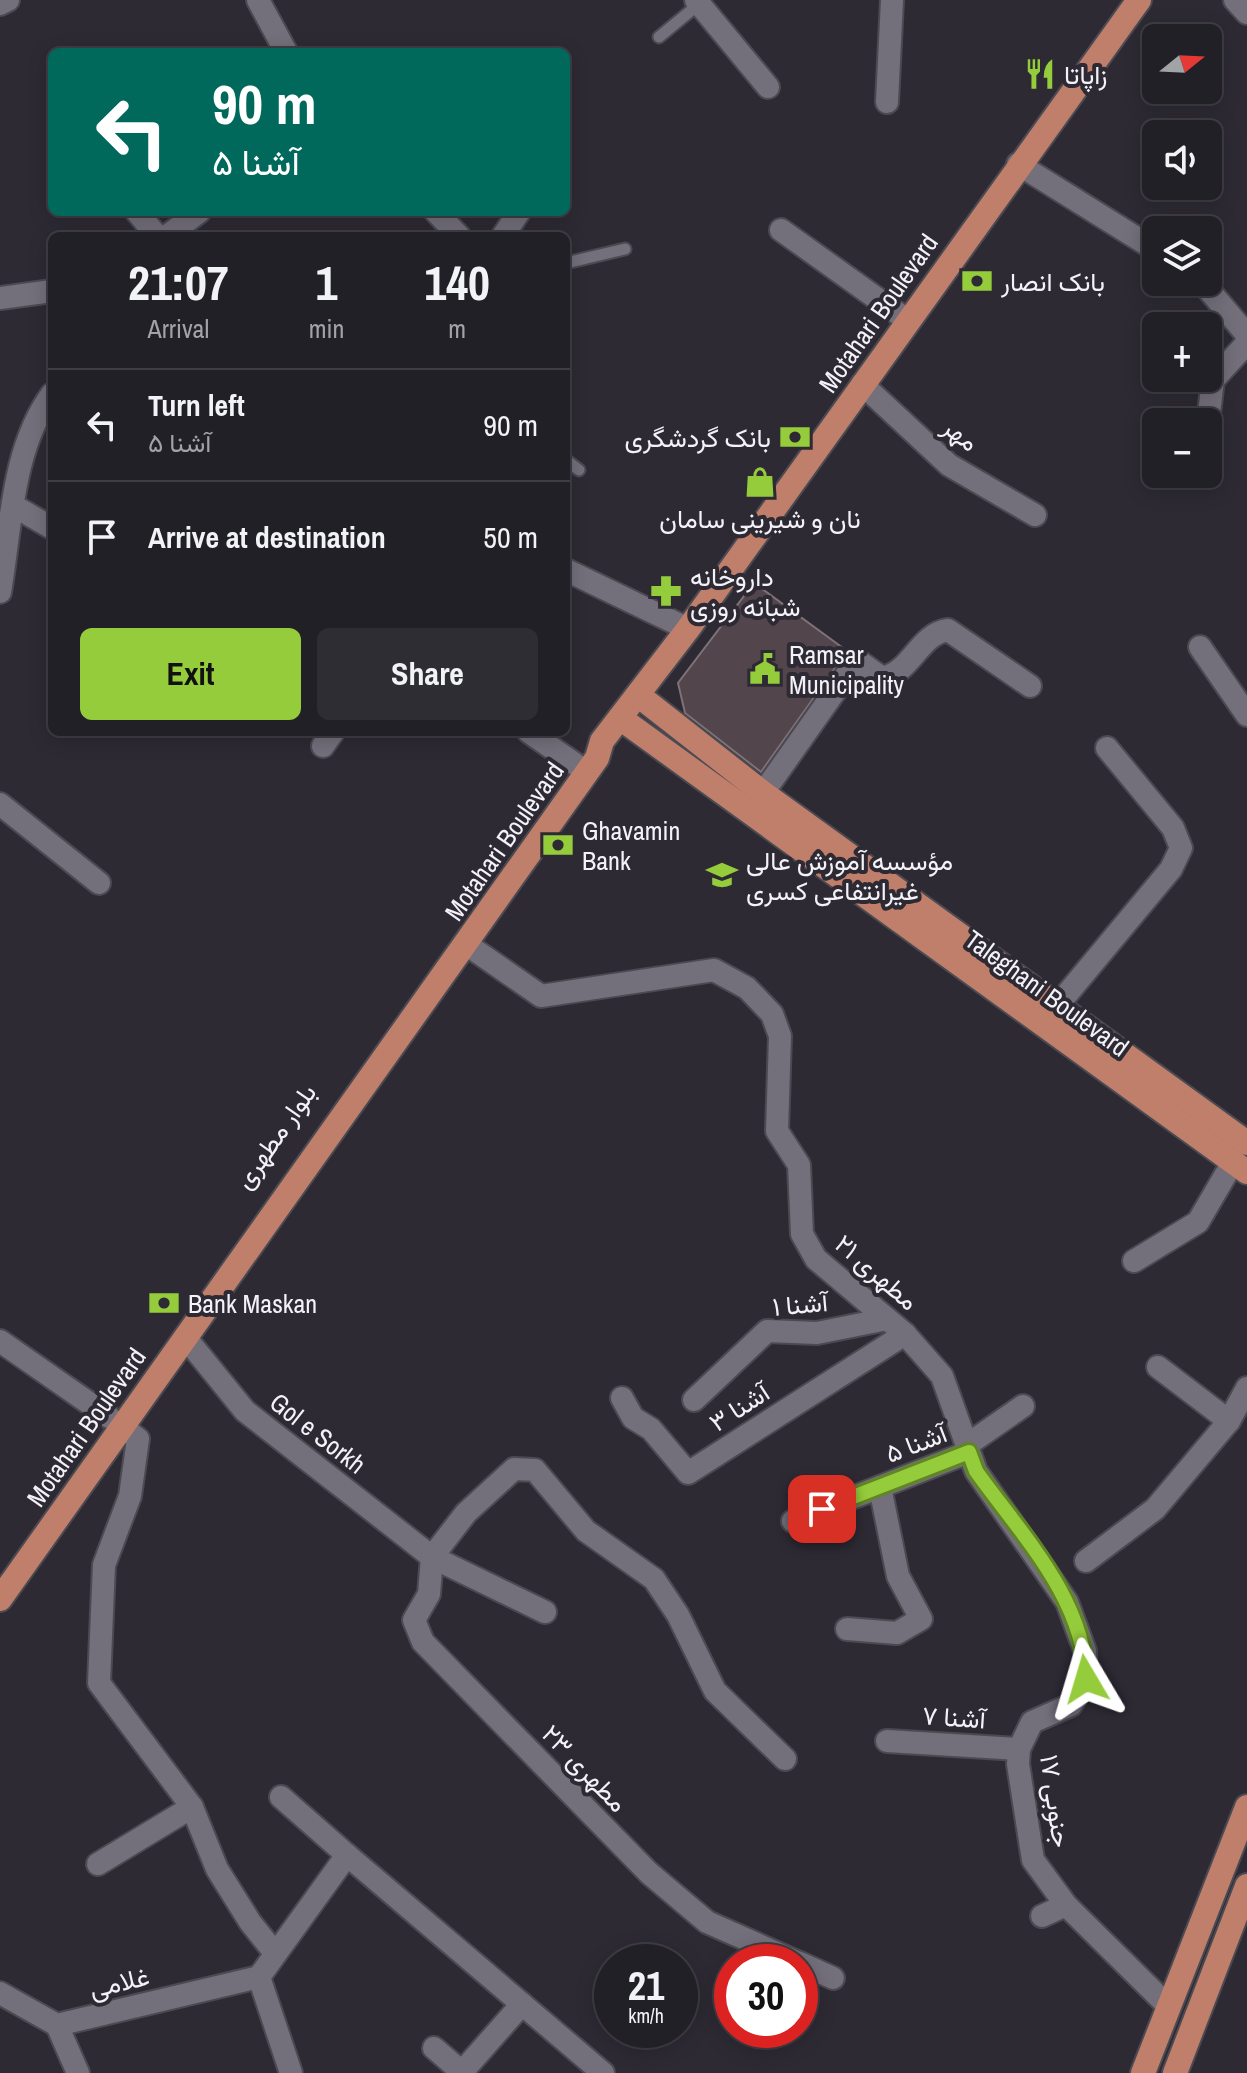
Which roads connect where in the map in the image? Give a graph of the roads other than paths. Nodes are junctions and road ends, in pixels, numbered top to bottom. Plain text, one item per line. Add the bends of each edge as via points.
1 (8, 0) edge
2 (258, 0) edge
3 (892, 0) edge
4 (1139, 0) edge
5 (1235, 0) edge
6 (698, 2) edge
7 (0, 4) edge
8 (1247, 13) edge
9 (659, 37) dead end
10 (284, 48) edge
11 (768, 87) dead end
12 (887, 102) dead end
13 (1018, 164) junction
14 (140, 216) edge
15 (194, 216) edge
16 (440, 216) edge
17 (781, 230) dead end
18 (154, 232) edge
19 (172, 232) edge
20 (455, 232) edge
21 (1142, 241) edge
22 (625, 249) dead end
23 (570, 262) edge
24 (48, 292) edge
25 (1214, 296) edge
26 (0, 298) edge
27 (907, 320) junction
28 (1247, 335) edge
29 (1247, 343) edge
30 (862, 384) junction
31 (48, 399) edge
32 (1210, 408) edge
33 (570, 463) edge
34 (579, 470) dead end
35 (14, 506) junction
36 (1035, 515) dead end
37 (48, 526) edge
38 (570, 572) edge
39 (0, 592) edge
40 (688, 629) junction
41 (1200, 647) dead end
42 (1030, 686) dead end
43 (638, 695) junction
44 (1247, 715) edge
45 (620, 718) junction
46 (535, 736) edge
47 (602, 741) junction
48 (1107, 748) dead end
49 (575, 764) junction
50 (763, 793) junction
51 (0, 804) edge
52 (541, 823) junction
53 (99, 883) dead end
54 (466, 944) junction
55 (1057, 1006) junction
56 (1177, 1107) junction
57 (1242, 1159) edge
58 (1134, 1261) dead end
59 (887, 1319) junction
60 (905, 1334) junction
61 (185, 1337) junction
62 (0, 1341) edge
63 (1158, 1367) dead end
64 (1247, 1388) edge
65 (622, 1398) dead end
66 (694, 1400) dead end
67 (1023, 1406) dead end
68 (115, 1421) junction
69 (1229, 1421) junction
70 (970, 1456) junction
71 (880, 1487) junction
72 (793, 1521) dead end
73 (432, 1557) junction
74 (1086, 1561) dead end
75 (0, 1569) edge
76 (0, 1599) edge
77 (545, 1612) dead end
78 (847, 1629) dead end
79 (887, 1741) dead end
80 (1019, 1749) junction
81 (785, 1759) dead end
82 (281, 1797) dead end
83 (192, 1807) junction
84 (1247, 1807) edge
85 (347, 1855) junction
86 (98, 1864) dead end
87 (1247, 1886) edge
88 (1066, 1905) junction
89 (1042, 1916) dead end
90 (756, 1944) edge
91 (274, 1952) junction
92 (818, 1972) edge
93 (259, 1977) junction
94 (833, 1978) dead end
95 (0, 1993) edge
96 (522, 2004) junction
97 (1169, 2007) junction
98 (57, 2025) junction
99 (434, 2048) dead end
100 (462, 2072) edge
101 (78, 2073) edge
102 (291, 2073) edge
103 (603, 2073) edge
104 (1143, 2073) edge
105 (1175, 2073) edge

1 - 7 street
2 - 10 street
3 - 12 street
4 - 13 main road, Motahari Boulevard
5 - 8 street
6 - 9 lane
6 - 11 street
13 - 21 street
13 - 27 main road, Motahari Boulevard
14 - 18 street
15 - 19 street
16 - 20 street
17 - 27 street
22 - 23 lane
24 - 26 street
25 - 28 street
27 - 30 main road, Motahari Boulevard
29 - 32 street via 1213,380
30 - 36 street, مهر via 949,465
30 - 40 main road, Motahari Boulevard
31 - 35 street via 24,451
33 - 34 lane
35 - 37 street
35 - 39 street
38 - 40 street
40 - 43 main road, Motahari Boulevard
41 - 44 street
42 - 50 street via 948,630 936,632 896,676 882,678 857,660
43 - 45 main road, Motahari Boulevard
43 - 50 main road, Taleghani Boulevard
45 - 47 main road, Motahari Boulevard
45 - 56 main road, Taleghani Boulevard
46 - 49 street
47 - 49 main road, بلوار مطهری
47 - 52 main road, Motahari Boulevard via 597,758
48 - 55 street via 1173,828 1181,848 1171,869
49 - 52 main road, بلوار مطهری
50 - 55 main road, Taleghani Boulevard
51 - 53 street
52 - 54 main road, Motahari Boulevard
52 - 68 main road, بلوار مطهری
54 - 59 street, مطهری ۲۱ via 541,996 714,970 747,988 772,1014 780,1036 777,1131 799,1165 802,1234 816,1259
54 - 61 main road, Motahari Boulevard
55 - 56 main road, Taleghani Boulevard
56 - 57 main road, Taleghani Boulevard
57 - 58 street via 1198,1222
59 - 60 street, مطهری ۲۱
59 - 66 street, آشنا ۱ via 817,1333 767,1331
60 - 65 street, آشنا ۳ via 688,1473 651,1429 633,1418
60 - 70 street, مطهری ۲۱ via 942,1376
61 - 68 main road, Motahari Boulevard
61 - 73 street, Gol e Sorkh via 245,1411
62 - 68 street
63 - 69 street
64 - 69 street
67 - 70 street, آشنا ۵
68 - 75 main road, بلوار مطهری
68 - 76 main road, Motahari Boulevard
68 - 83 street via 138,1439 130,1496 104,1565 99,1683
69 - 74 street via 1155,1509
70 - 71 street, آشنا ۵
70 - 80 street, جنوبی ۱۷ via 1067,1602 1085,1651 1086,1679 1071,1705 1032,1722
71 - 72 street, آشنا ۵
71 - 78 street via 898,1576 921,1619 897,1633
73 - 77 street, Gol e Sorkh
73 - 81 street via 466,1513 514,1469 535,1470 586,1531 654,1579 715,1691
73 - 90 street, مطهری ۲۳ via 429,1594 414,1620 423,1642 649,1873 707,1922
79 - 80 street, آشنا ۷
80 - 88 street, جنوبی ۱۷ via 1033,1860
82 - 85 street
83 - 86 street
83 - 91 street via 217,1869
84 - 97 main road
85 - 91 street
85 - 96 street
87 - 105 main road
88 - 89 street
88 - 97 street, جنوبی ۱۷
91 - 93 street
92 - 94 street, مطهری ۲۳
93 - 98 street, غلامی
93 - 102 street
95 - 98 street
96 - 100 street
96 - 103 street
97 - 104 main road
98 - 101 street
99 - 100 street

